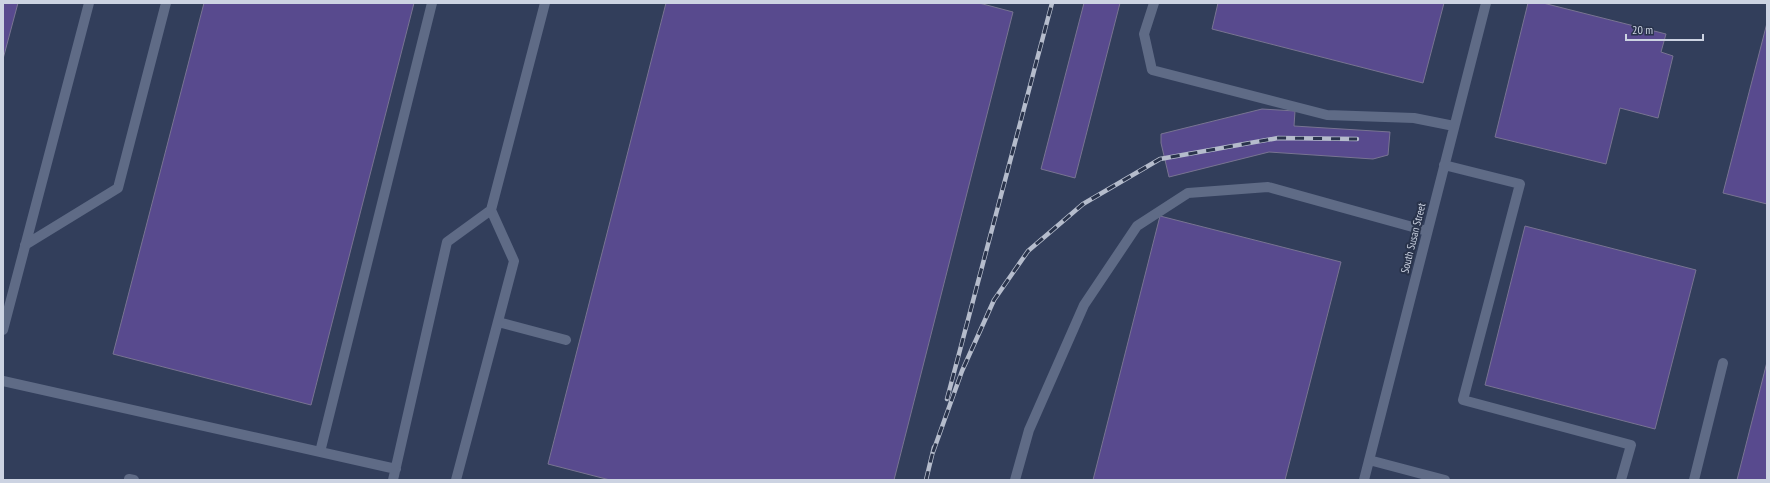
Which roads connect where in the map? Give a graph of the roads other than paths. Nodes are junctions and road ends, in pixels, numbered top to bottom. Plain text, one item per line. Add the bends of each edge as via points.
1 (89, 3) edge
2 (166, 3) edge
3 (432, 3) edge
4 (545, 3) edge
5 (1154, 3) edge
6 (1486, 3) edge
7 (1454, 126) junction
8 (1444, 165) junction
9 (491, 210) junction
10 (1427, 231) junction
11 (25, 245) junction
12 (498, 322) junction
13 (3, 330) edge
14 (566, 340) dead end
15 (1723, 363) dead end
16 (3, 381) edge
17 (320, 452) junction
18 (1369, 460) junction
19 (396, 468) junction
20 (393, 480) edge
21 (456, 480) edge
22 (1015, 480) edge
23 (1364, 480) edge
24 (1445, 480) edge
25 (1621, 480) edge
26 (1694, 480) edge

1 - 11 street
2 - 11 street via 118,188
3 - 17 street
4 - 9 street
5 - 7 street via 1144,34 1152,70 1327,115 1414,118
6 - 7 street, South Susan Street
7 - 8 street, South Susan Street
8 - 10 street, South Susan Street
8 - 25 street via 1520,184 1463,400 1631,445
9 - 12 street via 514,261
9 - 19 street via 447,242
10 - 18 street, South Susan Street
10 - 22 street via 1268,187 1188,193 1137,226 1084,305 1028,430
11 - 13 street
12 - 14 street
12 - 21 street
15 - 26 street
16 - 17 street
17 - 19 street
18 - 23 street, South Susan Street
18 - 24 street
19 - 20 street

